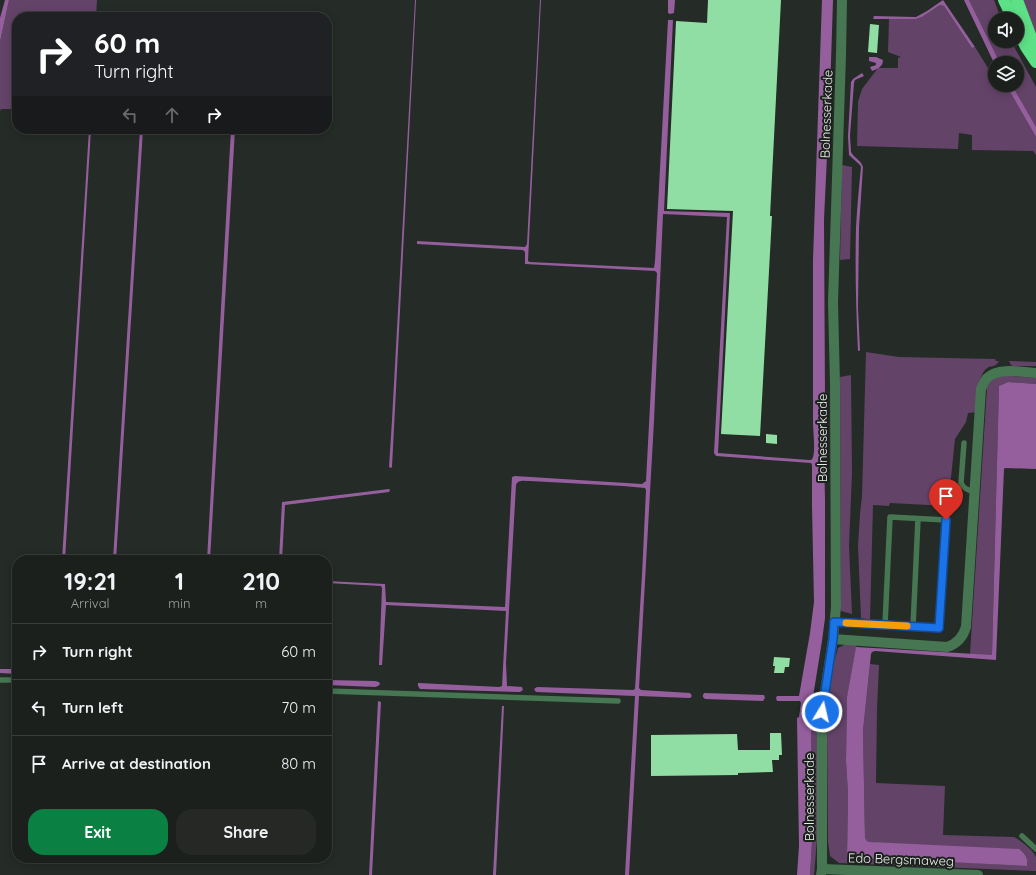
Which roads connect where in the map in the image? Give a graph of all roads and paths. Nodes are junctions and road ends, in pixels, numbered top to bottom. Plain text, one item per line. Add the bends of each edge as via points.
1 (842, 0) edge
2 (1004, 0) edge
3 (1017, 0) edge
4 (1010, 12) edge
5 (1024, 43) edge
6 (1036, 51) edge
7 (1036, 62) edge
8 (1036, 373) edge
9 (964, 443) dead end
10 (975, 492) junction
11 (918, 519) junction
12 (834, 622) junction
13 (885, 625) junction
14 (913, 627) junction
15 (833, 639) junction
16 (0, 680) edge
17 (12, 680) edge
18 (332, 692) edge
19 (618, 701) dead end
20 (1022, 836) dead end
21 (1036, 849) edge
22 (822, 872) edge
23 (978, 875) edge

1 - 12 street, Bolnesserkade via 834,302
2 - 4 highway
3 - 6 highway
5 - 7 highway
8 - 10 street via 1003,371 986,378 982,388
9 - 10 lane via 961,483 964,488
10 - 15 street via 966,627 958,641 947,647
11 - 13 lane via 890,517
11 - 14 lane
11 - 14 lane via 946,520 939,628
12 - 13 lane
12 - 15 street, Bolnesserkade
13 - 14 lane
15 - 22 street, Bolnesserkade via 822,712
16 - 17 lane
18 - 19 lane
20 - 21 lane
22 - 23 street, Edo Bergsmaweg

